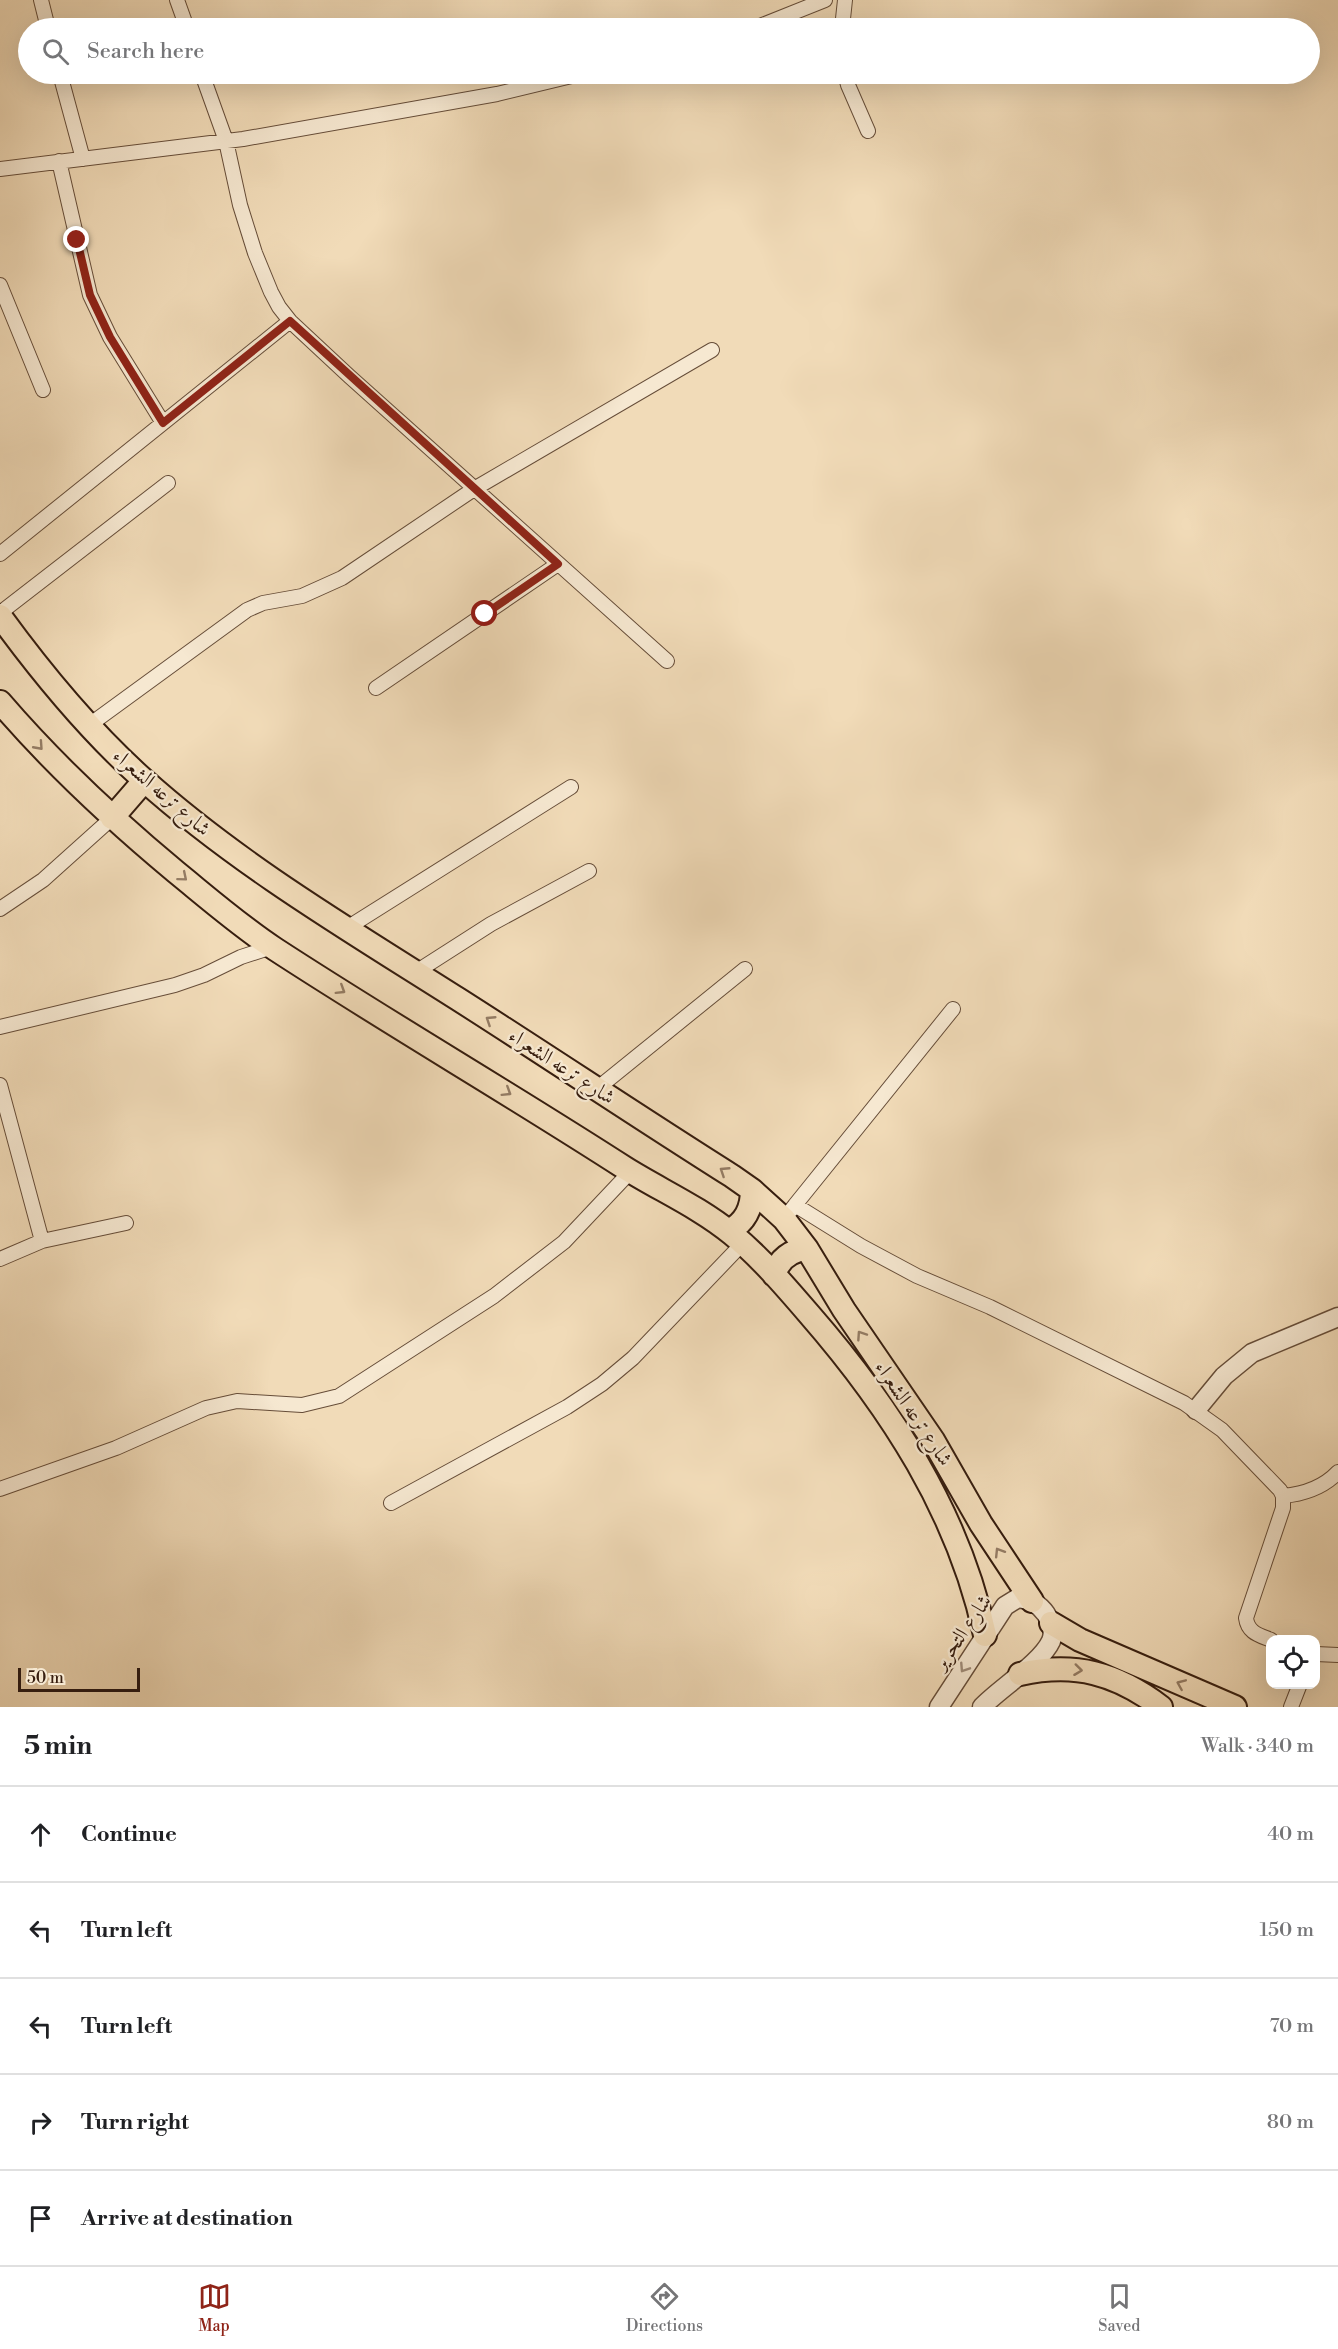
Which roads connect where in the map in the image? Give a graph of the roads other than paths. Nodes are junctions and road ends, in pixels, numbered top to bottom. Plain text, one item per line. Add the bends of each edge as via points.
1 (41, 0) edge
2 (177, 0) edge
3 (825, 0) edge
4 (845, 0) edge
5 (46, 18) edge
6 (183, 18) edge
7 (780, 18) edge
8 (843, 18) edge
9 (63, 84) edge
10 (206, 84) edge
11 (538, 84) edge
12 (848, 84) edge
13 (868, 131) dead end
14 (226, 141) junction
15 (83, 159) junction
16 (60, 162) junction
17 (0, 169) edge
18 (0, 285) edge
19 (290, 321) junction
20 (712, 350) dead end
21 (43, 390) dead end
22 (163, 423) junction
23 (168, 483) dead end
24 (474, 489) junction
25 (0, 554) edge
26 (558, 564) junction
27 (0, 614) edge
28 (667, 661) dead end
29 (376, 688) dead end
30 (0, 702) edge
31 (88, 726) junction
32 (144, 781) junction
33 (572, 787) dead end
34 (112, 818) junction
35 (589, 871) dead end
36 (0, 909) edge
37 (347, 928) junction
38 (273, 947) junction
39 (745, 969) dead end
40 (416, 972) junction
41 (953, 1009) dead end
42 (0, 1027) edge
43 (0, 1085) edge
44 (598, 1089) junction
45 (631, 1172) junction
46 (752, 1190) junction
47 (790, 1212) junction
48 (126, 1223) dead end
49 (736, 1237) junction
50 (42, 1241) junction
51 (807, 1249) junction
52 (0, 1259) edge
53 (774, 1275) junction
54 (1338, 1317) edge
55 (1196, 1410) junction
56 (1338, 1472) edge
57 (0, 1489) edge
58 (1283, 1496) junction
59 (391, 1503) dead end
60 (1032, 1601) junction
61 (1051, 1623) junction
62 (985, 1635) junction
63 (1266, 1638) edge
64 (1320, 1654) edge
65 (1338, 1654) edge
66 (1020, 1674) junction
67 (1120, 1681) junction
68 (1298, 1689) edge
69 (939, 1707) edge
70 (982, 1707) edge
71 (1143, 1707) edge
72 (1161, 1707) edge
73 (1234, 1707) edge
74 (1291, 1707) edge

1 - 5 street
2 - 6 street
3 - 7 street
4 - 8 street
9 - 15 street
10 - 14 street
11 - 14 street
12 - 13 street
14 - 15 street
14 - 19 street via 255,253 271,292
15 - 16 street
16 - 17 street
16 - 22 street via 90,295 110,337
18 - 21 street
19 - 22 street
19 - 24 street
20 - 24 street
22 - 25 street
23 - 27 street
24 - 26 street
24 - 31 street via 323,589 248,610
26 - 28 street
26 - 29 street
27 - 31 highway, شارع ترعه الشعراء via 43,674
30 -> 34 highway, شارع ترعه الشعراء via 49,758
31 - 32 highway, شارع ترعه الشعراء
32 - 34 highway
32 - 37 highway, شارع ترعه الشعراء via 262,872
33 - 37 street
34 - 36 street via 43,880
34 -> 38 highway, شارع ترعه الشعراء
35 - 40 street via 491,924
37 - 40 highway, شارع ترعه الشعراء
38 - 42 street via 175,986
38 -> 45 highway, شارع ترعه الشعراء
39 - 44 street
44 -> 40 highway, شارع ترعه الشعراء
41 - 47 street
43 - 50 street
46 -> 44 highway, شارع ترعه الشعراء
45 - 49 highway, شارع ترعه الشعراء
45 - 57 street via 564,1242 494,1296 339,1396 302,1405 237,1401 206,1408 116,1448
46 - 47 highway, شارع ترعه الشعراء
46 - 49 highway via 751,1207 736,1227
47 - 51 highway, شارع ترعه الشعراء
47 - 55 street via 917,1276 990,1306
48 - 50 street
49 - 53 highway, شارع ترعه الشعراء
49 - 59 street via 633,1358 602,1384
50 - 52 street
51 - 53 highway via 783,1258
60 -> 51 highway, شارع ترعه الشعراء via 986,1532 933,1440
53 - 62 highway, شارع ترعه الشعراء via 850,1363 920,1465 960,1548
54 - 55 street via 1252,1353 1224,1376
55 - 58 street via 1222,1430
56 - 58 street via 1310,1491
58 - 63 street via 1283,1508 1246,1618 1252,1631
60 - 61 street
60 - 62 street, شارع التحرير via 1012,1600
61 - 66 street via 1050,1642
73 -> 61 highway via 1088,1644
62 -> 69 street, شارع التحرير
64 - 65 street
66 -> 67 highway via 1060,1668
66 - 70 street
67 - 71 street
67 - 72 highway
68 - 74 street

